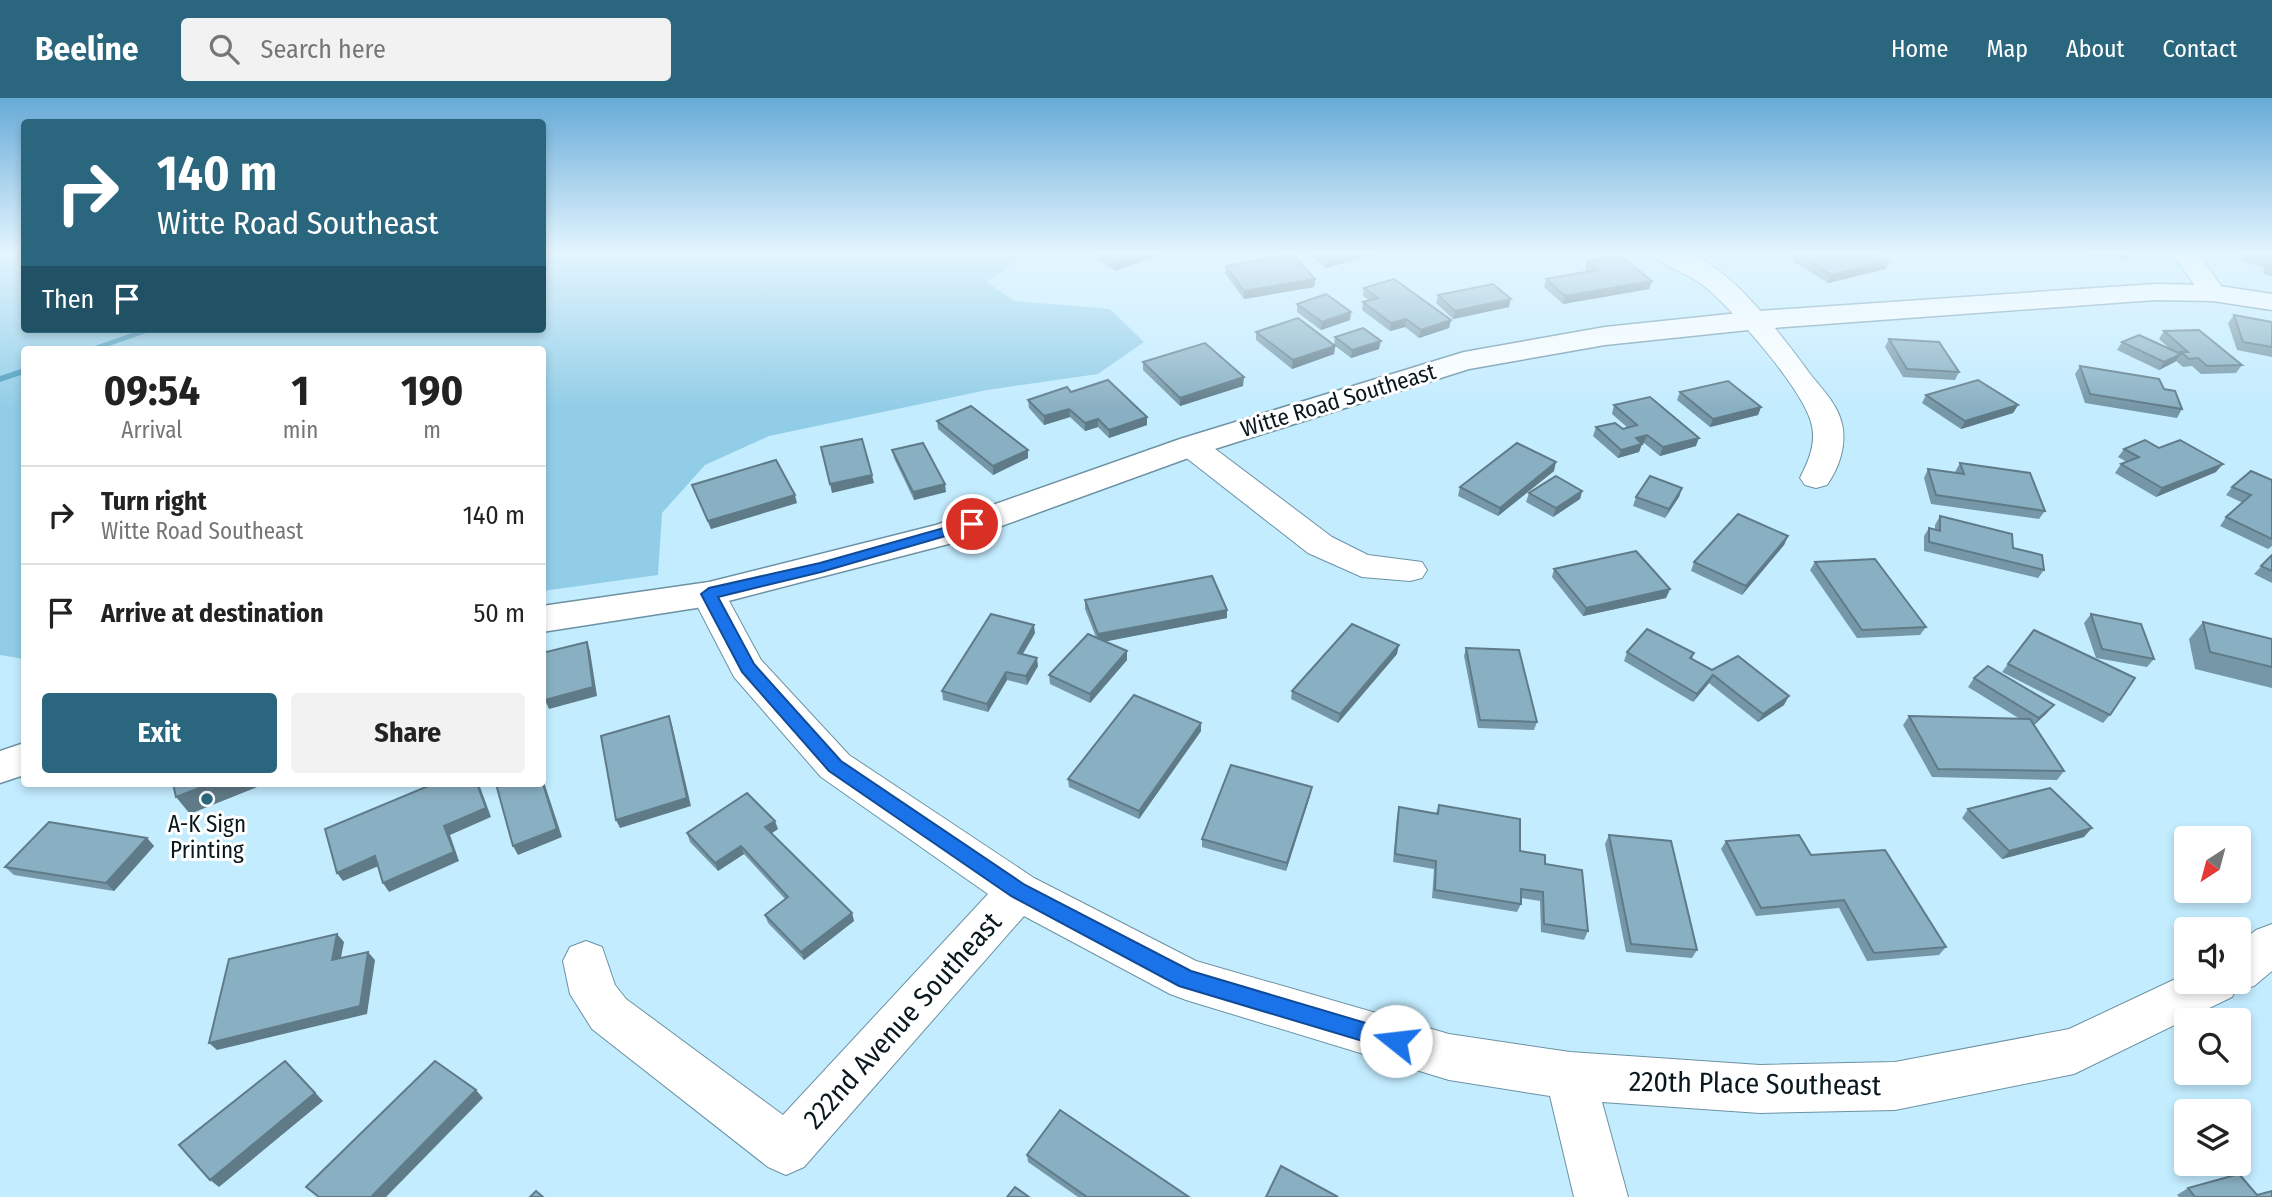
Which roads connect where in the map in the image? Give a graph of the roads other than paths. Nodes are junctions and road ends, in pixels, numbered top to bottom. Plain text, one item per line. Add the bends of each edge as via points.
1 (1742, 305) edge
2 (1967, 305) edge
3 (1758, 320) junction
4 (1191, 446) junction
5 (1816, 478) dead end
6 (1410, 570) dead end
7 (709, 594) junction
8 (546, 619) edge
9 (21, 760) edge
10 (0, 767) edge
11 (1018, 891) junction
12 (2272, 944) edge
13 (586, 961) dead end
14 (2251, 961) edge
15 (2191, 994) edge
16 (1570, 1076) junction
17 (1601, 1197) edge

1 - 3 street
2 - 3 street, Witte Road Southeast
3 - 4 street, Witte Road Southeast via 1560,343 1464,361
3 - 5 street via 1825,417 1828,457
4 - 6 street via 1320,545 1362,566
4 - 7 street, Witte Road Southeast via 948,533
7 - 8 street, Witte Road Southeast
7 - 11 street, 220th Place Southeast via 747,668 835,766
9 - 10 street
11 - 13 street, 222nd Avenue Southeast via 786,1149 609,1014 594,994
11 - 16 street, 220th Place Southeast via 1186,979 1449,1057
12 - 14 street
15 - 16 street, 220th Place Southeast via 2074,1051 1895,1086 1760,1089
16 - 17 street

